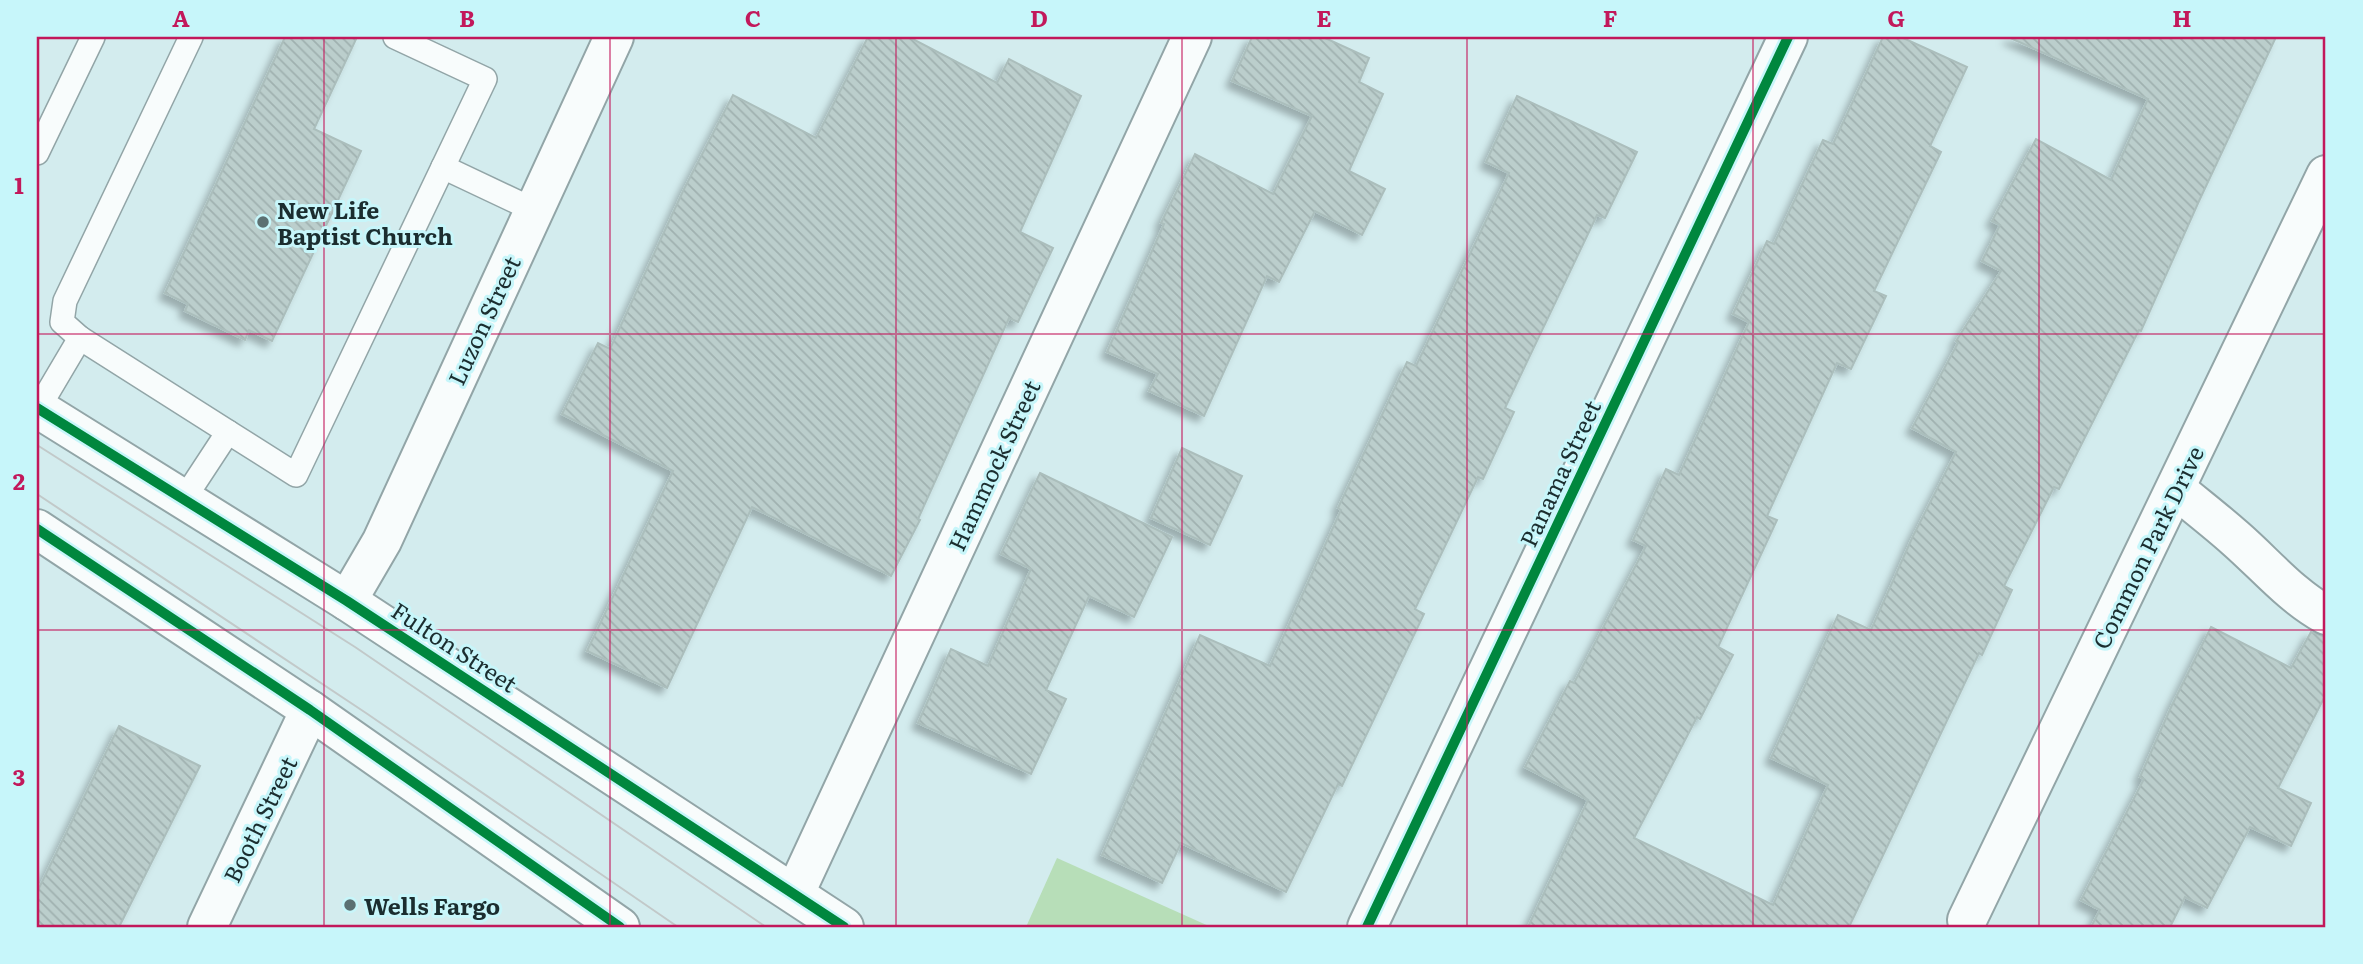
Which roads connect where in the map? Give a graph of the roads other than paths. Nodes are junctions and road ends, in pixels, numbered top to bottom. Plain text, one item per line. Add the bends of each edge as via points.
1 (93, 37) edge
2 (191, 37) edge
3 (395, 37) edge
4 (614, 37) edge
5 (1192, 37) edge
6 (1788, 37) edge
7 (37, 153) edge
8 (443, 167) junction
9 (2326, 175) edge
10 (534, 210) junction
11 (80, 338) junction
12 (38, 408) edge
13 (228, 432) junction
14 (2176, 489) junction
15 (184, 499) junction
16 (37, 529) edge
17 (348, 601) junction
18 (2326, 615) edge
19 (310, 710) junction
20 (794, 893) junction
21 (1967, 920) dead end
22 (206, 927) edge
23 (620, 927) edge
24 (844, 927) edge
25 (1367, 927) edge

1 - 7 lane
2 - 11 lane via 65,301 62,321
3 - 8 lane via 485,79
4 - 10 street, Luzon Street
5 - 20 street, Hammock Street
6 - 25 street, Panama Street
8 - 10 lane
8 - 13 lane via 296,475
9 - 14 street, Common Park Drive
10 - 17 street, Luzon Street via 382,541
11 - 12 lane
11 - 13 lane
12 - 15 street, Fulton Street
13 - 15 lane
14 - 18 street via 2306,604
14 - 21 street, Common Park Drive
15 - 17 street, Fulton Street
16 - 19 street
17 - 20 street, Fulton Street
19 - 22 street, Booth Street
19 - 23 street
20 - 24 street, Fulton Street

